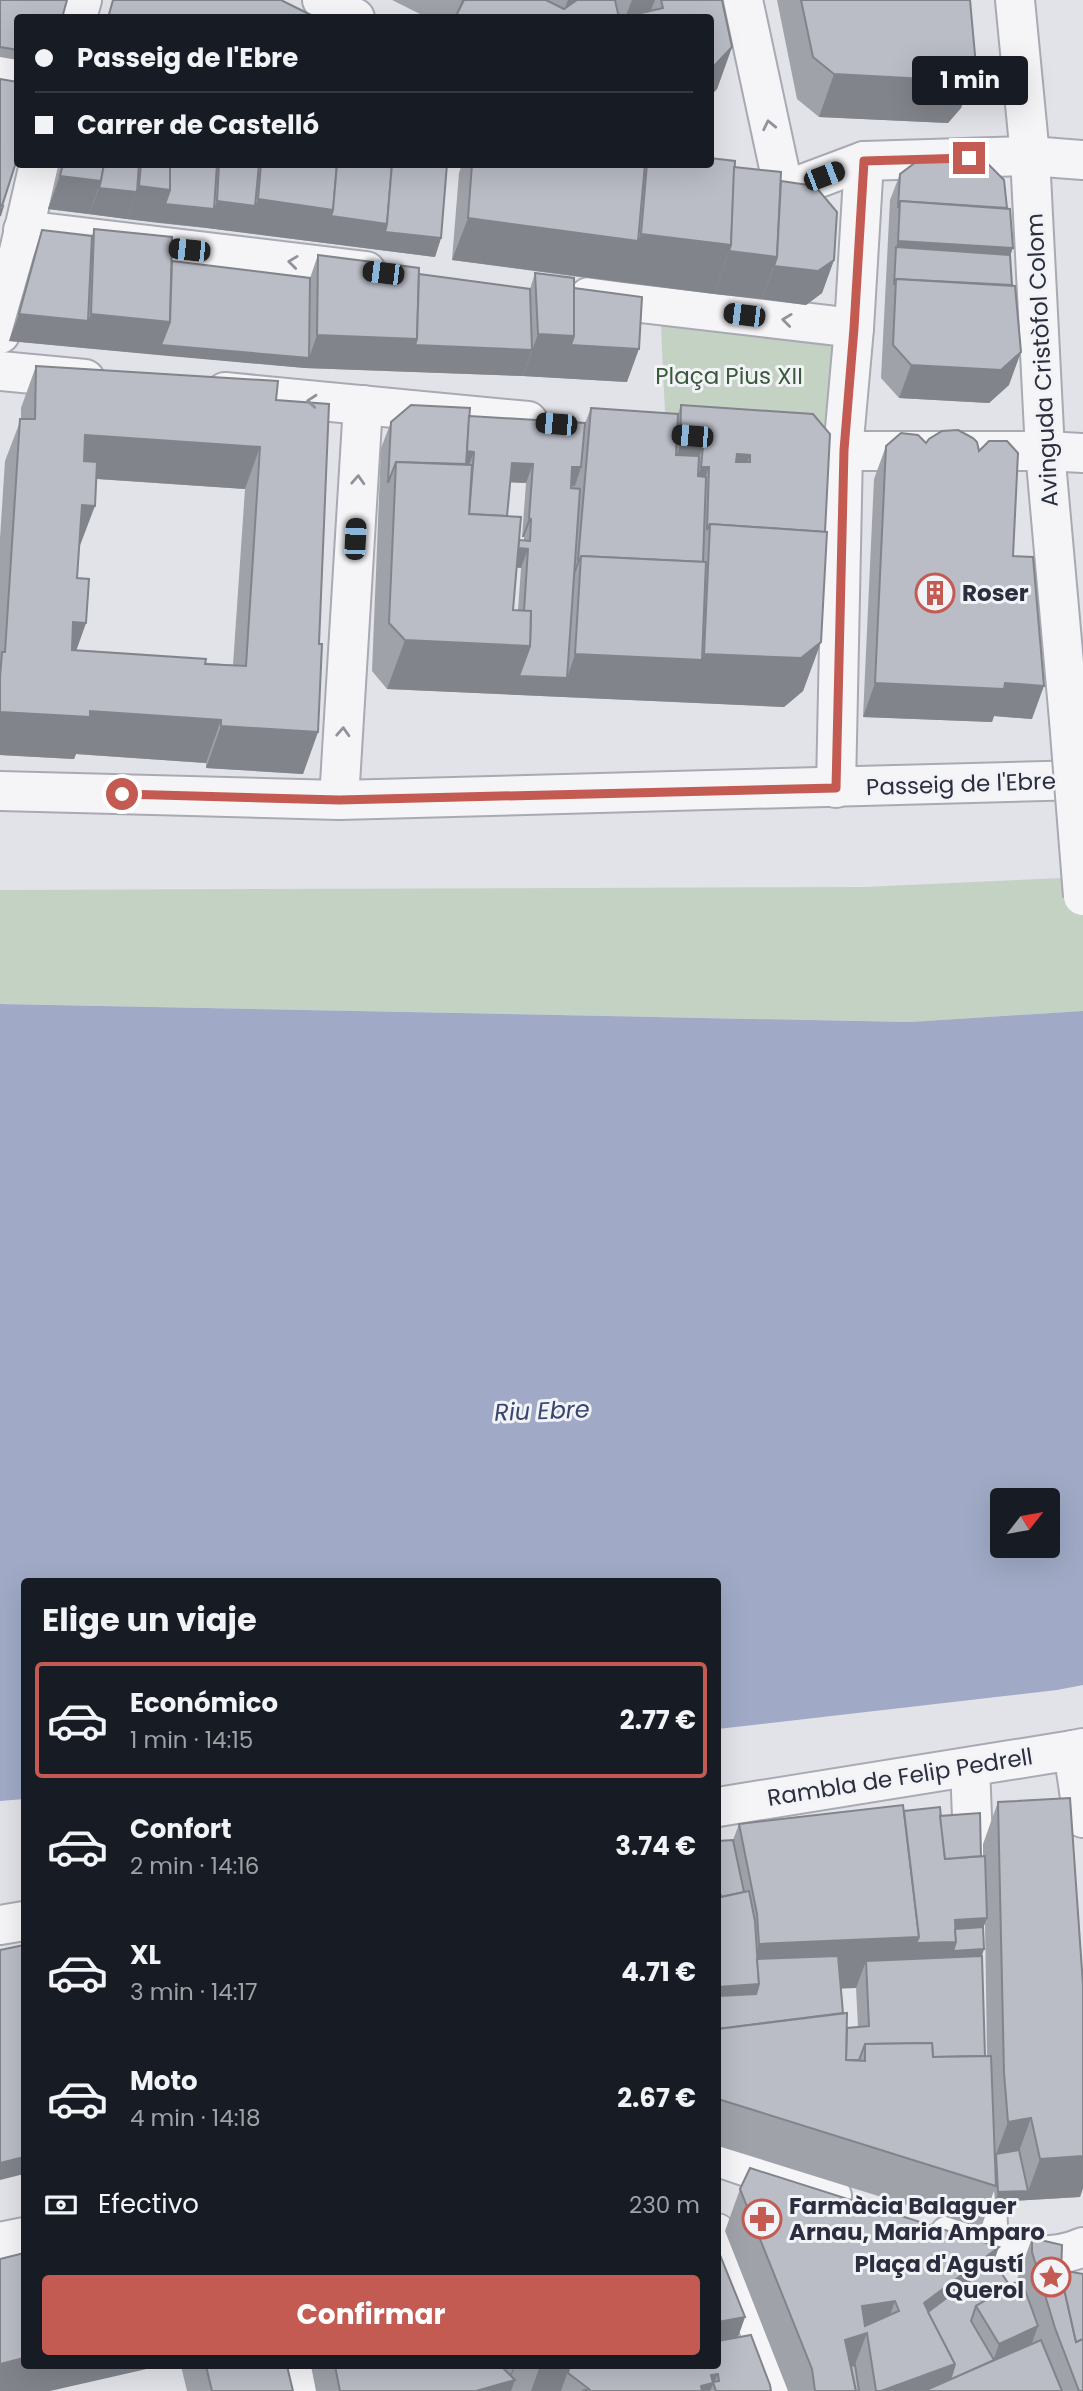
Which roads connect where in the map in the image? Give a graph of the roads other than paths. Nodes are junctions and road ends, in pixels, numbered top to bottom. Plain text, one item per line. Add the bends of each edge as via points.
1 (322, 0) edge
2 (743, 0) edge
3 (1015, 0) edge
4 (348, 14) edge
5 (1030, 156) junction
6 (1083, 160) edge
7 (864, 161) junction
8 (38, 168) edge
9 (744, 184) edge
10 (784, 191) junction
11 (23, 230) junction
12 (397, 274) edge
13 (550, 292) edge
14 (854, 328) junction
15 (0, 334) edge
16 (0, 371) edge
17 (121, 383) edge
18 (188, 389) edge
19 (362, 405) junction
20 (556, 424) edge
21 (748, 442) edge
22 (844, 450) junction
23 (1045, 450) junction
24 (1083, 453) edge
25 (1083, 780) edge
26 (836, 788) junction
27 (0, 790) edge
28 (339, 800) junction
29 (1083, 896) edge
30 (1078, 1749) edge
31 (970, 1767) junction
32 (721, 1807) edge
33 (1083, 1818) edge
34 (975, 1904) edge
35 (21, 1921) edge
36 (0, 1925) edge
37 (984, 2125) edge
38 (721, 2158) edge
39 (860, 2205) edge
40 (911, 2222) edge
41 (21, 2238) edge
42 (721, 2240) edge
43 (0, 2242) edge
44 (989, 2249) junction
45 (1080, 2249) edge
46 (1003, 2285) edge
47 (299, 2369) edge
48 (763, 2374) edge
49 (304, 2391) edge

1 - 4 street
10 -> 2 street
3 - 5 street, Avinguda Cristòfol Colom
5 - 6 street
5 - 7 street
5 - 23 street, Avinguda Cristòfol Colom
7 - 10 street
7 - 14 street
8 - 11 street
9 - 10 street
12 -> 11 street
11 - 15 street
14 -> 13 street
14 - 22 street
16 - 17 street
19 -> 18 street
19 - 20 street
28 -> 19 street
21 - 22 street
22 - 23 street
22 - 26 street
23 - 24 street
23 - 29 street, Avinguda Cristòfol Colom, bridge
25 - 26 street, Passeig de l'Ebre
26 - 28 street, Passeig de l'Ebre
27 - 28 street, Passeig de l'Ebre
30 - 31 street, Rambla de Felip Pedrell
30 - 33 street
31 - 32 street, Rambla de Felip Pedrell
31 - 34 street
35 - 36 street
37 - 44 street
38 - 39 street
40 - 44 street
41 - 43 street
42 - 48 street
44 - 45 street via 1038,2255
44 - 46 street
47 - 49 street

